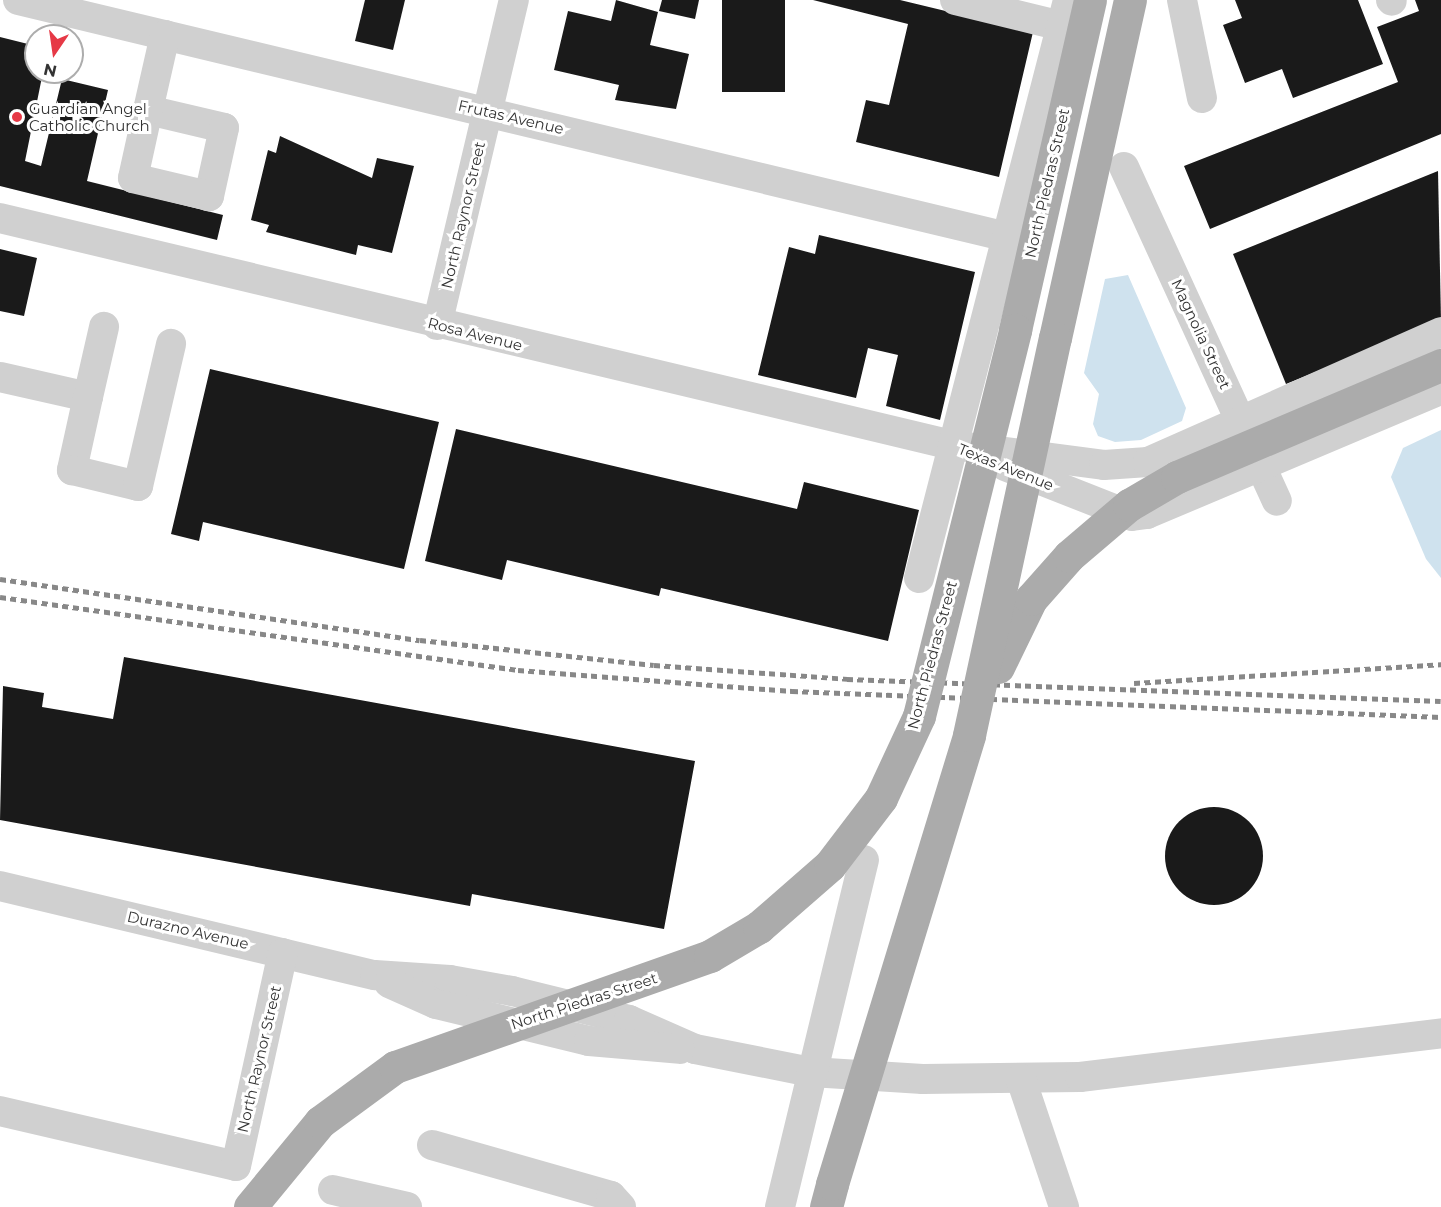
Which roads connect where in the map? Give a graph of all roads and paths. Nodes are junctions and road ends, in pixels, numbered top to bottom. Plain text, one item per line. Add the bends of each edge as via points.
1 (18, 0) edge
2 (514, 0) edge
3 (955, 0) edge
4 (1090, 0) edge
5 (1130, 0) edge
6 (1182, 0) edge
7 (1065, 13) edge
8 (165, 35) junction
9 (1202, 98) dead end
10 (148, 110) dead end
11 (487, 112) junction
12 (1124, 167) dead end
13 (0, 218) edge
14 (1003, 236) junction
15 (437, 324) junction
16 (104, 327) dead end
17 (1441, 332) edge
18 (171, 344) dead end
19 (1441, 365) edge
20 (0, 377) edge
21 (1441, 390) edge
22 (88, 397) junction
23 (1241, 422) junction
24 (952, 445) junction
25 (1262, 466) junction
26 (1277, 501) dead end
27 (919, 578) dead end
28 (969, 735) junction
29 (864, 860) dead end
30 (0, 886) edge
31 (283, 953) junction
32 (1441, 1033) edge
33 (811, 1072) junction
34 (1021, 1079) junction
35 (0, 1111) edge
36 (432, 1145) dead end
37 (333, 1190) dead end
38 (829, 1195) edge
39 (250, 1207) edge
40 (407, 1207) edge
41 (621, 1207) edge
42 (780, 1207) edge
43 (1064, 1207) edge

1 - 8 street, Frutas Avenue
2 - 11 street, North Raynor Street
3 - 7 street
4 - 39 main road, North Piedras Street, bridge via 1016,330 919,716 875,807 830,866 759,927 710,956 395,1068 320,1122
5 - 28 main road, bridge
6 - 9 street
7 - 14 street, North Piedras Street
8 - 10 street
8 - 11 street, Frutas Avenue
11 - 14 street, Frutas Avenue
11 - 15 street, North Raynor Street
12 - 23 street, Magnolia Street
13 - 15 street, Rosa Avenue
14 - 24 street, North Piedras Street
15 - 24 street, Rosa Avenue
16 - 22 street
17 - 23 street, Texas Avenue
18 - 22 street via 138,486 72,470
19 - 28 main road, bridge via 1177,477 1111,518 1031,599
20 - 22 street
21 - 25 street, Texas Avenue
23 - 24 street, Texas Avenue via 1136,465
23 - 25 street, Magnolia Street
24 - 25 street, Texas Avenue via 1132,516
24 - 27 street, North Piedras Street
25 - 26 street, Magnolia Street
28 - 38 main road, bridge
29 - 33 street
30 - 31 street, Durazno Avenue
31 - 33 street, Durazno Avenue via 375,975 450,980 512,991 629,1020 695,1048
31 - 35 street, North Raynor Street via 236,1166
32 - 34 street, Durazno Avenue via 1130,1073
33 - 34 street, Durazno Avenue
33 - 42 street
34 - 43 street
36 - 41 street via 611,1196
37 - 40 street

